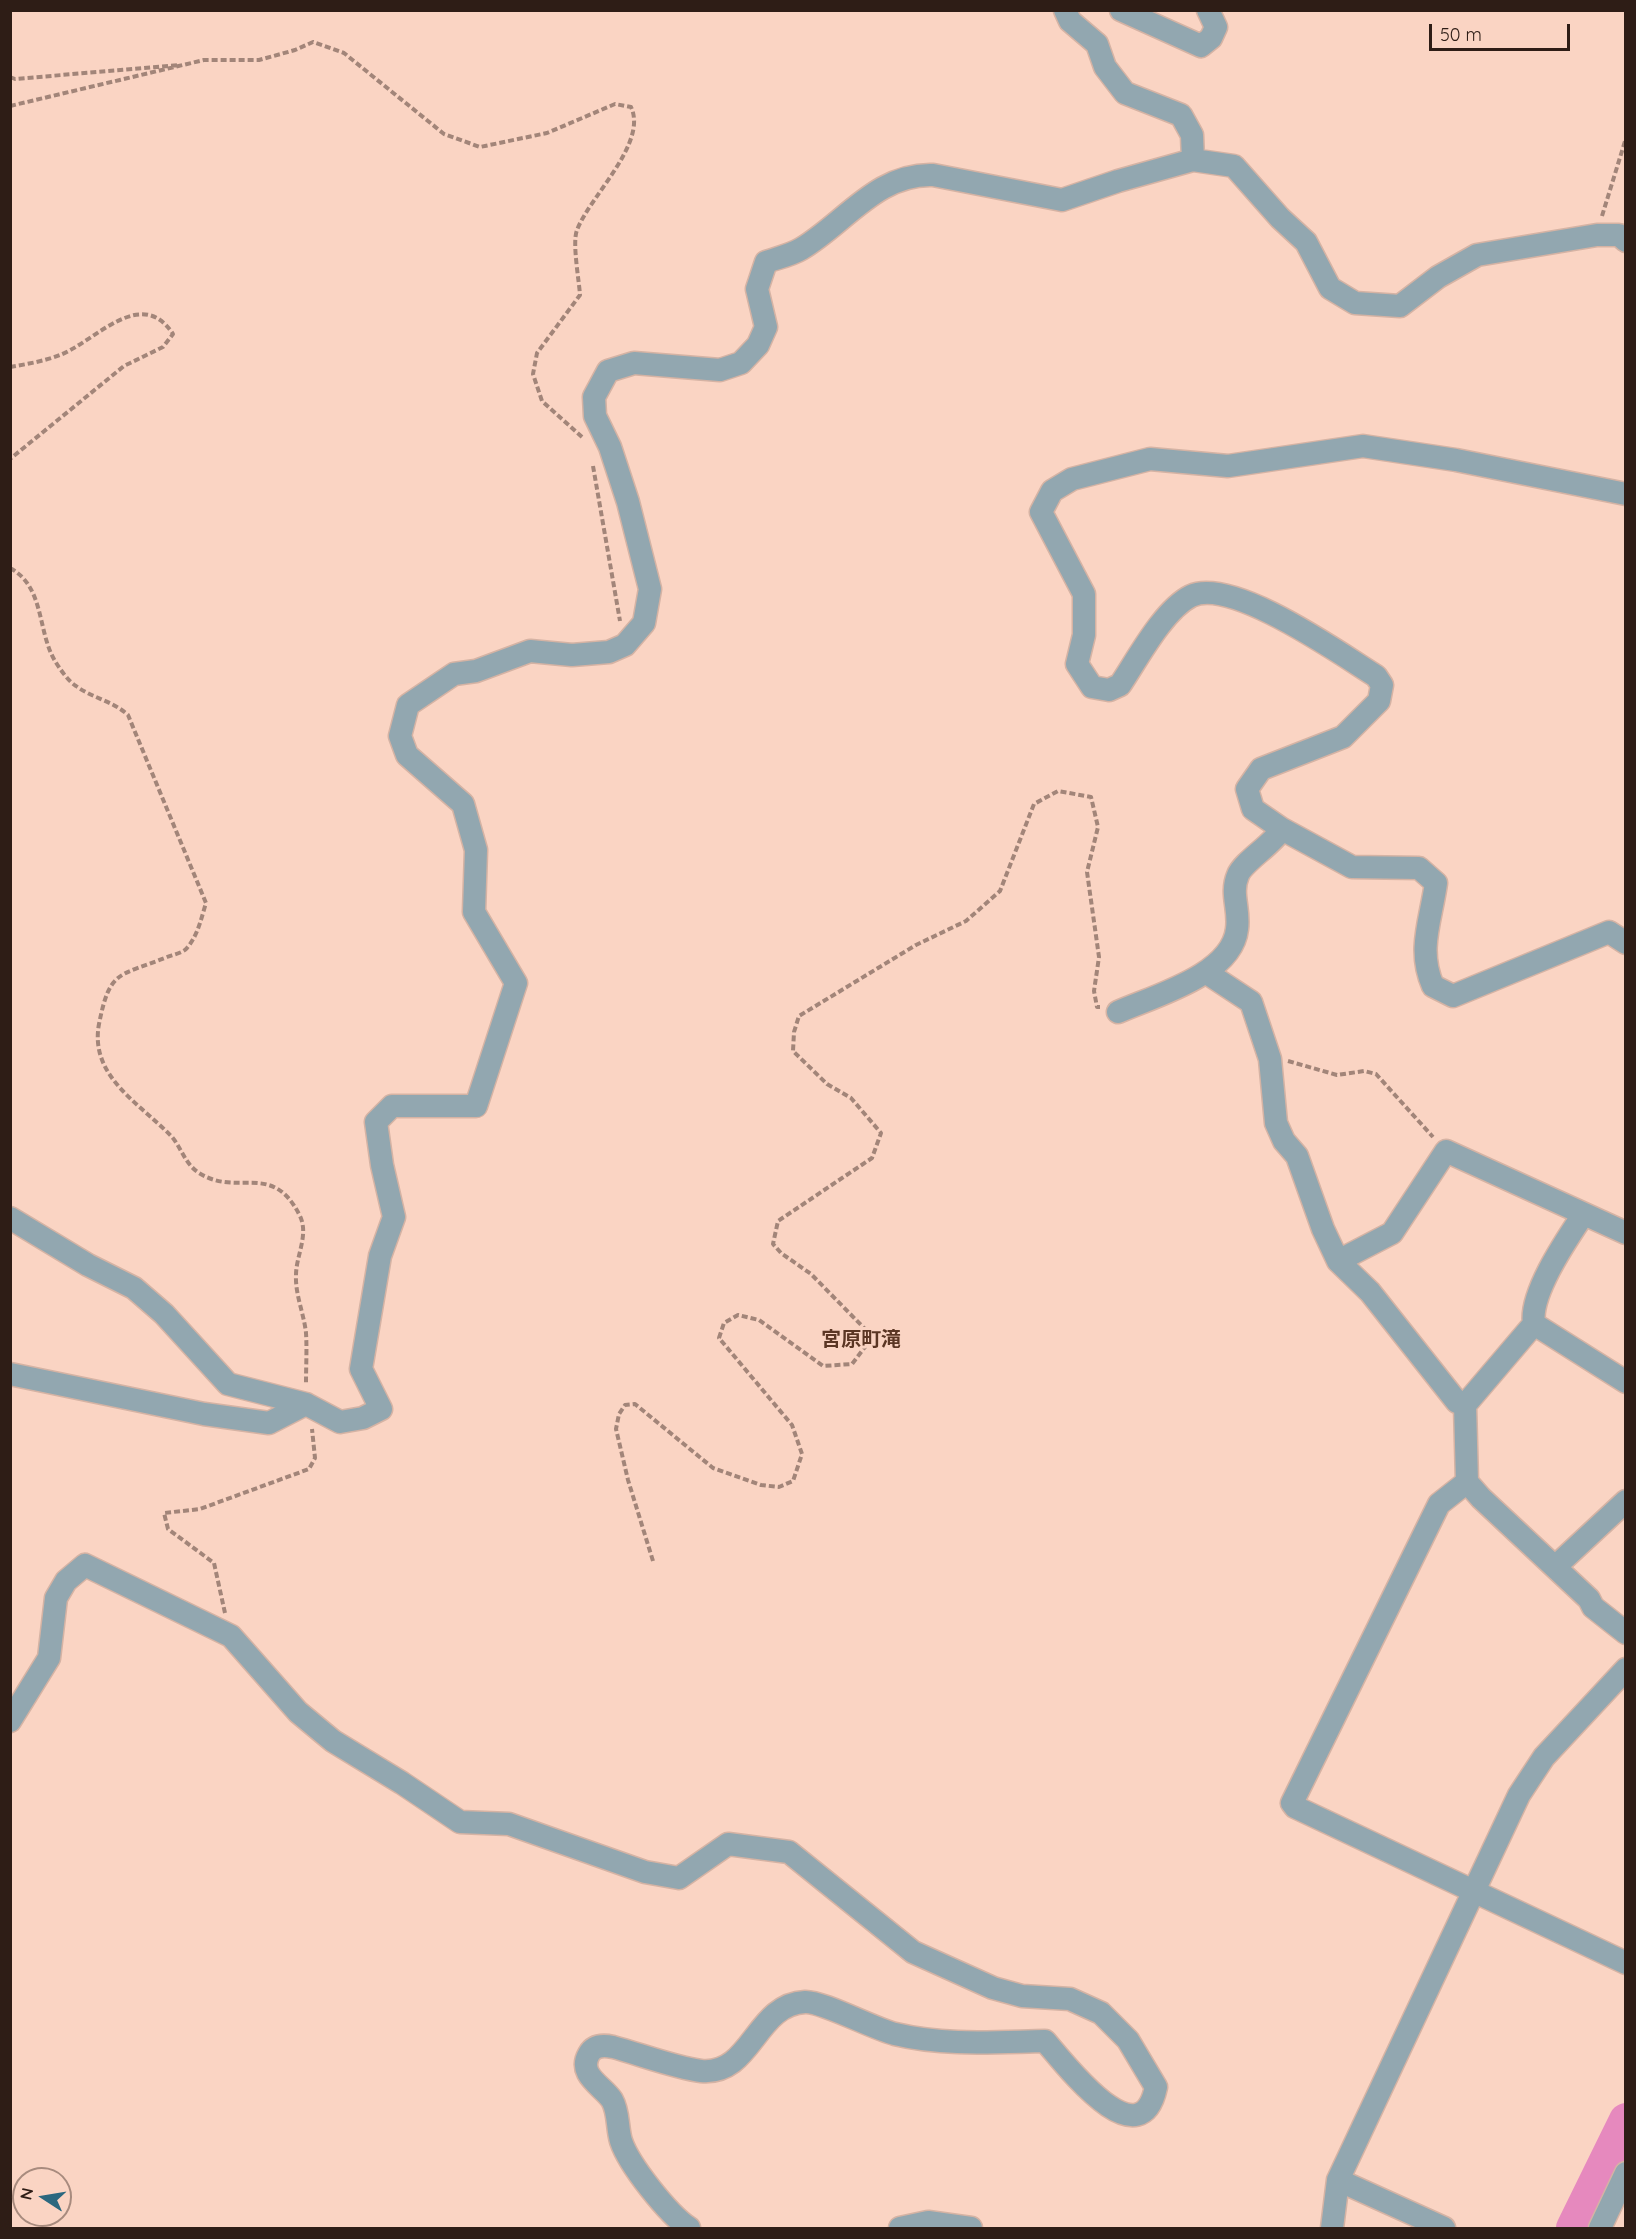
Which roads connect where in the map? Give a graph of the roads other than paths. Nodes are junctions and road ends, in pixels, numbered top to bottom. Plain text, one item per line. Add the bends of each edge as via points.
1 (1065, 10) edge
2 (1121, 10) edge
3 (1208, 10) edge
4 (1192, 160) junction
5 (1626, 241) edge
6 (1626, 494) edge
7 (1282, 829) junction
8 (1626, 943) edge
9 (1207, 973) junction
10 (1118, 1012) road end
11 (1583, 1215) junction
12 (10, 1218) edge
13 (1626, 1233) edge
14 (1338, 1261) junction
15 (1534, 1324) junction
16 (10, 1374) edge
17 (1626, 1382) edge
18 (306, 1404) junction
19 (1465, 1405) junction
20 (1467, 1482) junction
21 (1626, 1501) edge
22 (1555, 1567) junction
23 (1626, 1633) edge
24 (1626, 1669) edge
25 (10, 1721) edge
26 (1474, 1892) junction
27 (1626, 1964) edge
28 (1626, 2173) edge
29 (1338, 2180) junction
30 (689, 2229) edge
31 (900, 2229) edge
32 (971, 2229) edge
33 (1332, 2229) edge
34 (1444, 2229) edge
35 (1600, 2229) edge

1 - 4 street via 1070,21 1096,44 1105,67 1125,93 1181,115 1192,135
2 - 3 street via 1201,46 1216,27
4 - 5 street via 1234,166 1306,242 1330,288 1355,303 1400,306 1438,277 1477,255 1597,234 1619,235
4 - 18 street via 1062,200 915,174 878,190 800,250 766,262 756,290 766,327 758,345 741,363 720,370 634,363 608,371 594,397 595,416 628,502 650,589 644,623 626,645 609,652 530,651 476,671 454,674 408,705 400,736 407,755 463,804 476,850 474,912 516,983 476,1106 392,1106 376,1122 394,1217 380,1256 361,1369 381,1409 363,1418 340,1422
6 - 7 street via 1363,446 1228,466 1150,459 1072,479 1052,490 1041,512 1084,594 1084,635 1077,664 1092,687 1109,690 1120,686 1166,618 1190,597 1209,592 1251,602 1376,676 1382,685 1379,701 1343,737 1261,769 1247,789 1253,808
7 - 8 street via 1352,867 1419,868 1436,883 1425,968 1432,986 1454,996 1609,932
7 - 9 street via 1239,872 1233,892 1238,929 1227,954
9 - 10 street
9 - 14 street via 1251,1002 1270,1059 1276,1123 1297,1156
11 - 13 street
11 - 14 street via 1446,1150 1392,1233
11 - 15 street via 1552,1260
12 - 18 street via 134,1288 164,1314 228,1384
14 - 19 street via 1370,1292 1457,1402
15 - 17 street
15 - 19 street
16 - 18 street via 204,1414 269,1423
19 - 20 street
20 - 22 street
20 - 26 street via 1439,1504 1292,1803
21 - 22 street
22 - 23 street via 1593,1607
24 - 26 street via 1544,1757 1520,1795
25 - 30 street via 49,1659 56,1598 66,1581 85,1565 231,1636 298,1712 324,1734 460,1822 509,1824 645,1872 680,1878 728,1844 789,1852 913,1952 993,1988 1022,1996 1070,1999 1101,2013 1128,2040 1156,2086 1154,2098 1146,2108 1126,2116 1090,2094 1045,2041 931,2042 892,2033 807,2001 784,2006 772,2014 728,2067 702,2071 614,2046 604,2045 591,2051 587,2072 612,2100 624,2147 666,2209
26 - 27 street
26 - 29 street
28 - 35 street
29 - 33 street
29 - 34 street
31 - 32 street via 928,2222

